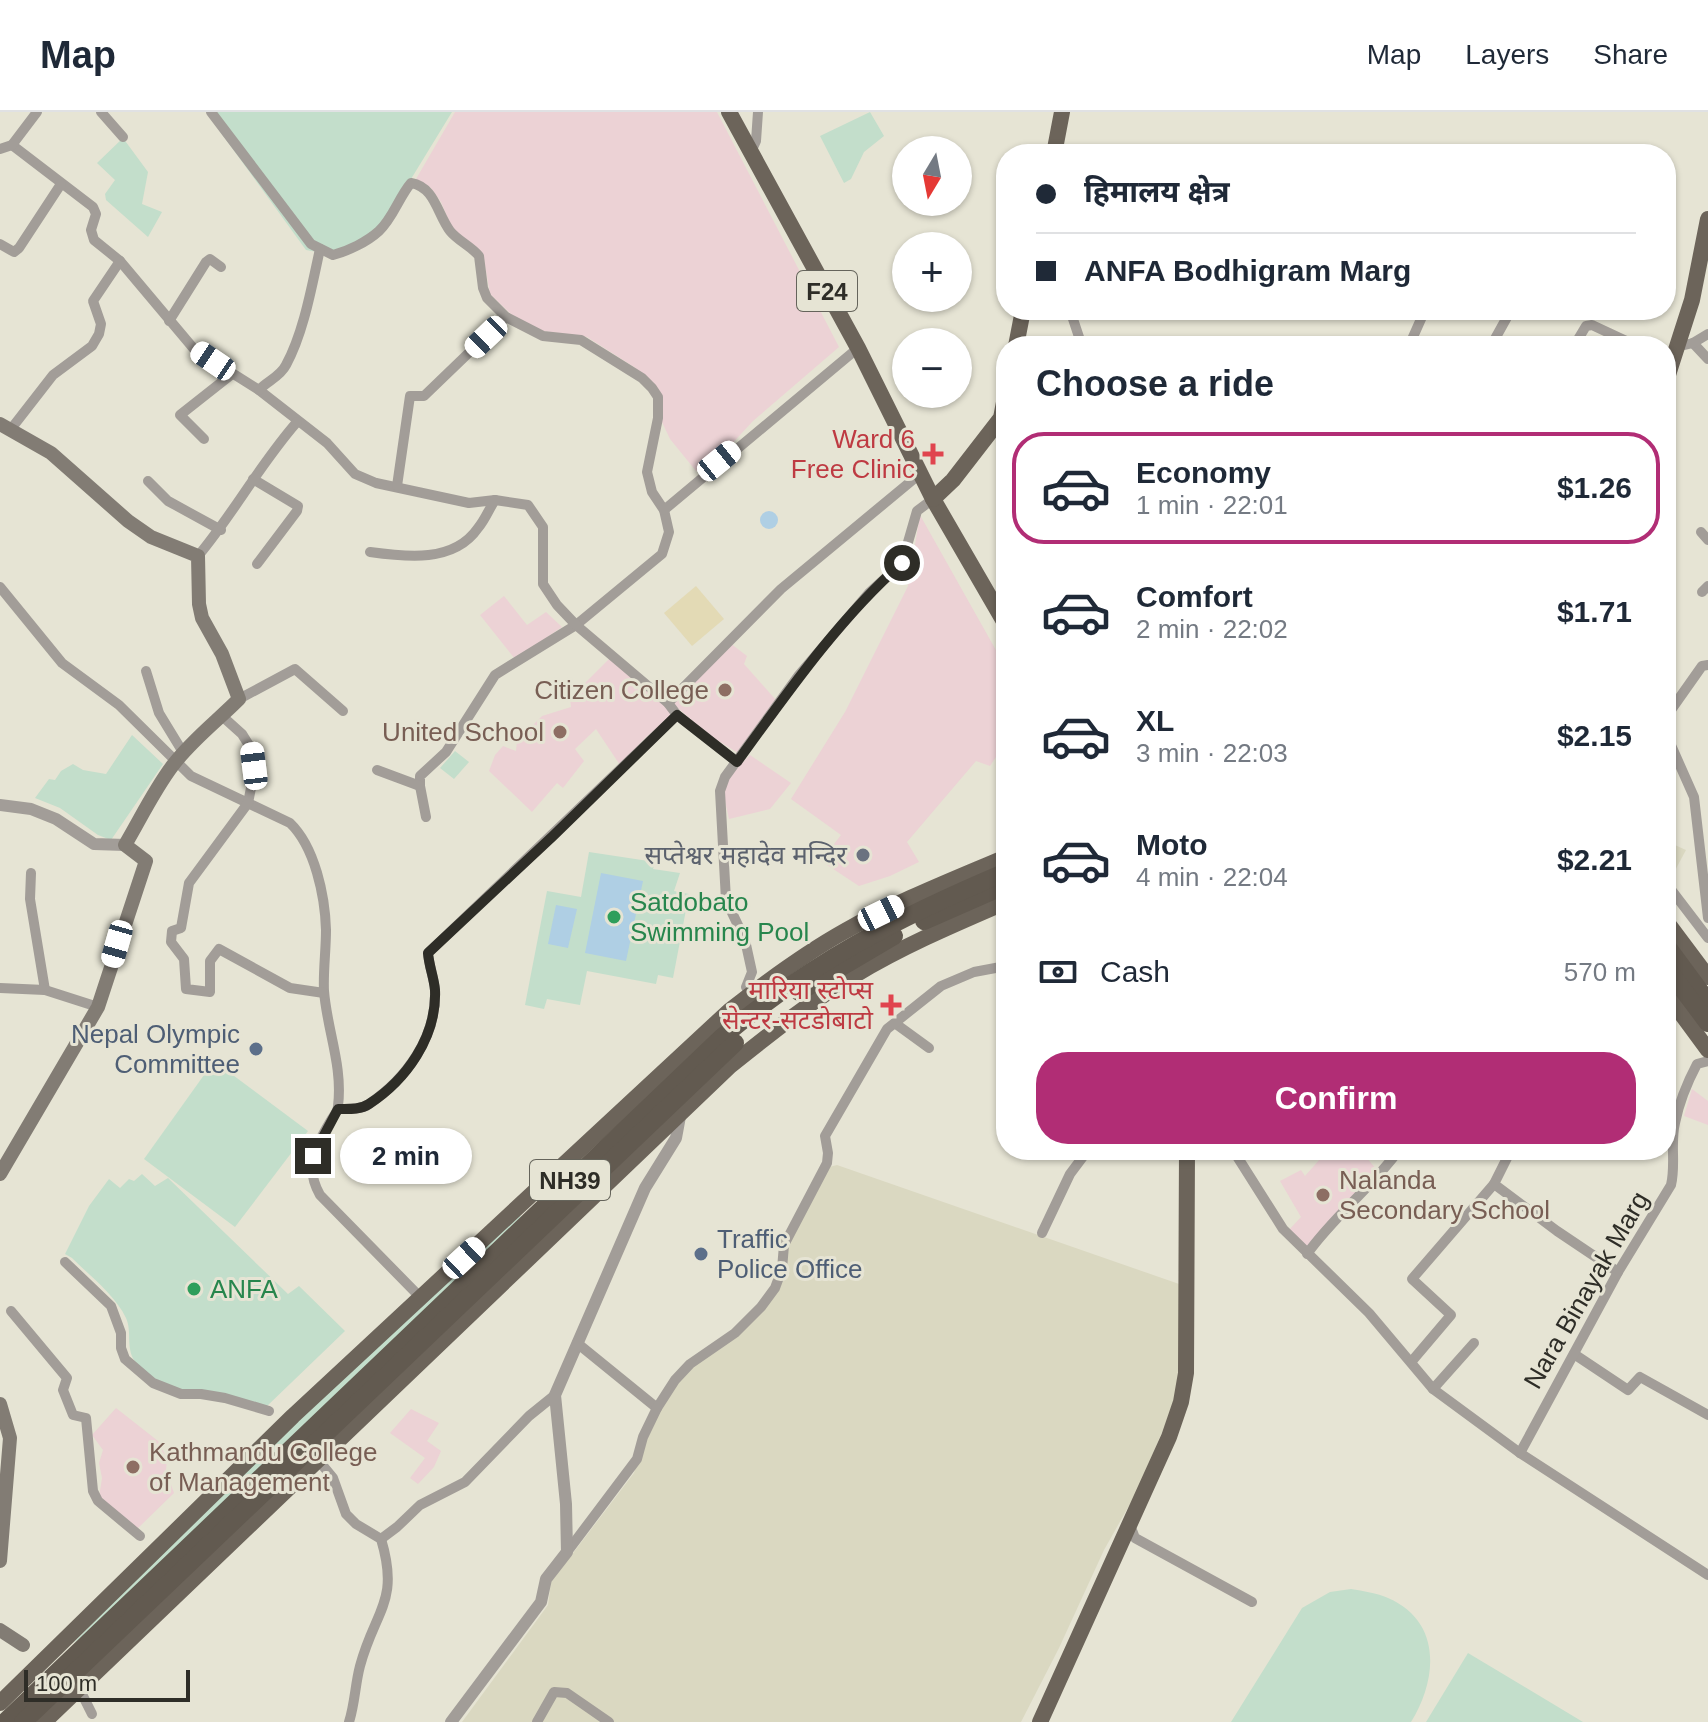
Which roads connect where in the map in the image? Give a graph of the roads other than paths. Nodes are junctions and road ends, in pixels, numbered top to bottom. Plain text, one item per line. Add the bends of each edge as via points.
1 (101, 112) edge
2 (211, 112) edge
3 (729, 112) edge
4 (758, 112) edge
5 (1062, 112) edge
6 (31, 114) edge
7 (123, 137) dead end
8 (1056, 144) edge
9 (12, 145) junction
10 (0, 149) edge
11 (751, 152) junction
12 (61, 184) junction
13 (1708, 219) edge
14 (0, 244) edge
15 (320, 249) junction
16 (120, 261) junction
17 (221, 267) dead end
18 (506, 317) junction
19 (169, 321) junction
20 (1708, 334) edge
21 (1580, 336) edge
22 (1616, 336) edge
23 (1676, 343) edge
24 (1693, 343) junction
25 (858, 348) junction
26 (1676, 353) edge
27 (1708, 359) edge
28 (232, 374) junction
29 (259, 390) junction
30 (297, 422) junction
31 (996, 424) edge
32 (5, 427) edge
33 (204, 439) dead end
34 (921, 473) junction
35 (253, 479) junction
36 (148, 481) dead end
37 (397, 486) junction
38 (933, 499) junction
39 (495, 500) junction
40 (664, 510) junction
41 (221, 530) junction
42 (370, 552) dead end
43 (198, 556) junction
44 (257, 564) dead end
45 (0, 587) edge
46 (996, 608) edge
47 (576, 625) junction
48 (1708, 665) edge
49 (146, 671) dead end
50 (239, 699) junction
51 (668, 703) junction
52 (1676, 703) edge
53 (343, 711) dead end
54 (677, 715) junction
55 (222, 716) junction
56 (1676, 756) edge
57 (179, 758) junction
58 (737, 762) junction
59 (377, 770) dead end
60 (420, 786) junction
61 (248, 803) junction
62 (0, 805) edge
63 (426, 817) dead end
64 (125, 845) junction
65 (996, 861) edge
66 (31, 873) dead end
67 (996, 877) edge
68 (996, 889) edge
69 (1676, 896) edge
70 (996, 907) edge
71 (1708, 918) edge
72 (1676, 934) edge
73 (1708, 938) edge
74 (1676, 959) edge
75 (996, 968) edge
76 (1708, 977) edge
77 (1676, 980) edge
78 (0, 988) edge
79 (45, 990) junction
80 (324, 993) junction
81 (750, 994) junction
82 (1708, 1002) edge
83 (98, 1007) junction
84 (1676, 1007) edge
85 (1708, 1023) edge
86 (896, 1024) junction
87 (929, 1048) dead end
88 (1708, 1050) edge
89 (1708, 1061) edge
90 (338, 1109) junction
91 (681, 1111) junction
92 (1676, 1118) edge
93 (1080, 1160) edge
94 (1187, 1160) edge
95 (1239, 1160) edge
96 (1392, 1160) edge
97 (1506, 1160) edge
98 (1674, 1160) edge
99 (0, 1174) edge
100 (1494, 1184) junction
101 (1042, 1233) dead end
102 (1307, 1254) junction
103 (65, 1262) dead end
104 (1618, 1272) junction
105 (421, 1298) junction
106 (11, 1311) dead end
107 (577, 1343) junction
108 (1474, 1343) dead end
109 (1574, 1354) junction
110 (1412, 1361) junction
111 (1433, 1389) junction
112 (555, 1395) junction
113 (0, 1404) edge
114 (657, 1408) junction
115 (269, 1411) dead end
116 (1708, 1415) edge
117 (1520, 1453) junction
118 (319, 1461) junction
119 (1130, 1525) junction
120 (140, 1536) dead end
121 (381, 1539) junction
122 (567, 1552) junction
123 (184, 1559) junction
124 (0, 1561) edge
125 (1708, 1575) edge
126 (1252, 1602) dead end
127 (0, 1630) edge
128 (23, 1645) dead end
129 (79, 1688) junction
130 (0, 1703) edge
131 (92, 1714) dead end
132 (5, 1722) edge
133 (23, 1722) edge
134 (44, 1722) edge
135 (349, 1722) edge
136 (451, 1722) edge
137 (537, 1722) edge
138 (609, 1722) edge
139 (1040, 1722) edge

1 - 7 street
2 - 15 street
3 - 11 main road, F24
4 - 11 street
5 - 8 main road
6 - 9 street
9 - 10 street
9 - 12 street
11 - 25 main road, F24
12 - 14 street via 19,248 14,252
12 - 16 street via 93,207 94,240
13 - 23 main road via 1692,300
15 - 18 street via 333,255 379,231 405,189 415,183 425,188 451,233 479,256 487,298
15 - 29 street via 286,366
16 - 19 street
16 - 32 street via 93,301 101,324 92,346 53,375
17 - 19 street via 210,259 206,262
18 - 37 street via 424,396 410,396
18 - 40 street via 543,336 581,340 652,388 658,397 658,418 647,472
19 - 28 street via 194,349
20 - 24 street
21 - 22 street via 1592,325
24 - 26 street
24 - 27 street
25 - 34 main road, F24
25 - 40 street
28 - 29 street
28 - 33 street via 180,415
29 - 30 street
30 - 35 street
30 - 37 street via 327,443 355,474
31 - 38 main road
32 - 43 main road via 51,453 151,537
34 - 38 main road, F24
34 - 51 street via 781,589
35 - 41 street
35 - 44 street via 298,506
36 - 41 street via 168,501
37 - 39 street via 469,503
38 - 46 main road, F24
38 - 58 street via 917,511 902,563 799,675
39 - 42 street via 477,531 440,554 403,557
39 - 47 street via 528,505 543,527 543,584
40 - 47 street via 669,532 662,554
41 - 43 street
43 - 50 main road via 202,618
45 - 57 street via 62,663
47 - 51 street
47 - 60 street via 495,675 446,752 420,776
48 - 52 street
49 - 57 street
50 - 53 street via 295,669
50 - 55 main road
51 - 54 street
54 - 58 street
54 - 90 street via 428,953 435,989 424,1044 411,1065 370,1104
55 - 57 main road
55 - 61 street via 252,750
56 - 71 street via 1694,797
57 - 61 street via 191,776
57 - 64 main road via 150,797
58 - 81 street via 720,791 726,900 749,950
59 - 60 street
60 - 63 street
61 - 80 street via 290,823 309,852 326,927
61 - 80 street via 198,867 189,883 181,928 172,931 171,942 184,959 186,989 210,992 210,961 219,949 290,988
62 - 64 street via 56,819 94,844
64 - 83 main road via 146,861
65 - 81 main road via 849,929
66 - 79 street via 30,899
67 - 123 highway, NH39 via 862,939 730,1031
68 - 123 highway, NH39 via 867,951 753,1028
69 - 73 street
70 - 91 main road via 834,988 752,1048
72 - 76 main road
74 - 82 highway
75 - 86 street via 941,986
77 - 85 highway
78 - 79 street
79 - 83 street
80 - 90 street via 336,1052
81 - 105 main road
83 - 99 main road
84 - 88 main road
86 - 87 street
86 - 114 street via 872,1052 825,1136 827,1163 784,1245 775,1288 735,1333 690,1364
89 - 92 street, Nara Binayak Marg via 1697,1064
90 - 105 street via 313,1156 314,1184
91 - 107 street via 676,1138 645,1188
91 - 118 main road
93 - 101 street
94 - 119 main road via 1184,1388 1176,1420
95 - 102 street via 1283,1229
96 - 102 street
97 - 100 street
98 - 104 street, Nara Binayak Marg via 1671,1185
100 - 104 street
100 - 110 street via 1412,1279 1451,1315
102 - 110 street
103 - 115 street via 111,1306 125,1359 137,1371 171,1391
104 - 109 street, Nara Binayak Marg
105 - 130 main road
106 - 120 street via 67,1378 63,1390 73,1415 86,1418 98,1501
107 - 112 street
107 - 114 street
108 - 111 street
109 - 116 street via 1628,1390 1640,1377
109 - 117 street, Nara Binayak Marg
110 - 111 street
111 - 117 street
112 - 121 street via 465,1482 420,1505
112 - 122 street
113 - 124 main road via 10,1438
114 - 122 street via 637,1459
117 - 125 street
118 - 121 street via 333,1478 346,1514
118 - 129 main road
119 - 126 street via 1135,1538
119 - 139 main road
121 - 135 street via 389,1591 360,1667
122 - 136 street via 546,1579 541,1602
123 - 132 highway, NH39
123 - 133 highway, NH39
127 - 128 main road
129 - 131 street
129 - 134 main road
137 - 138 street via 554,1692 567,1693

